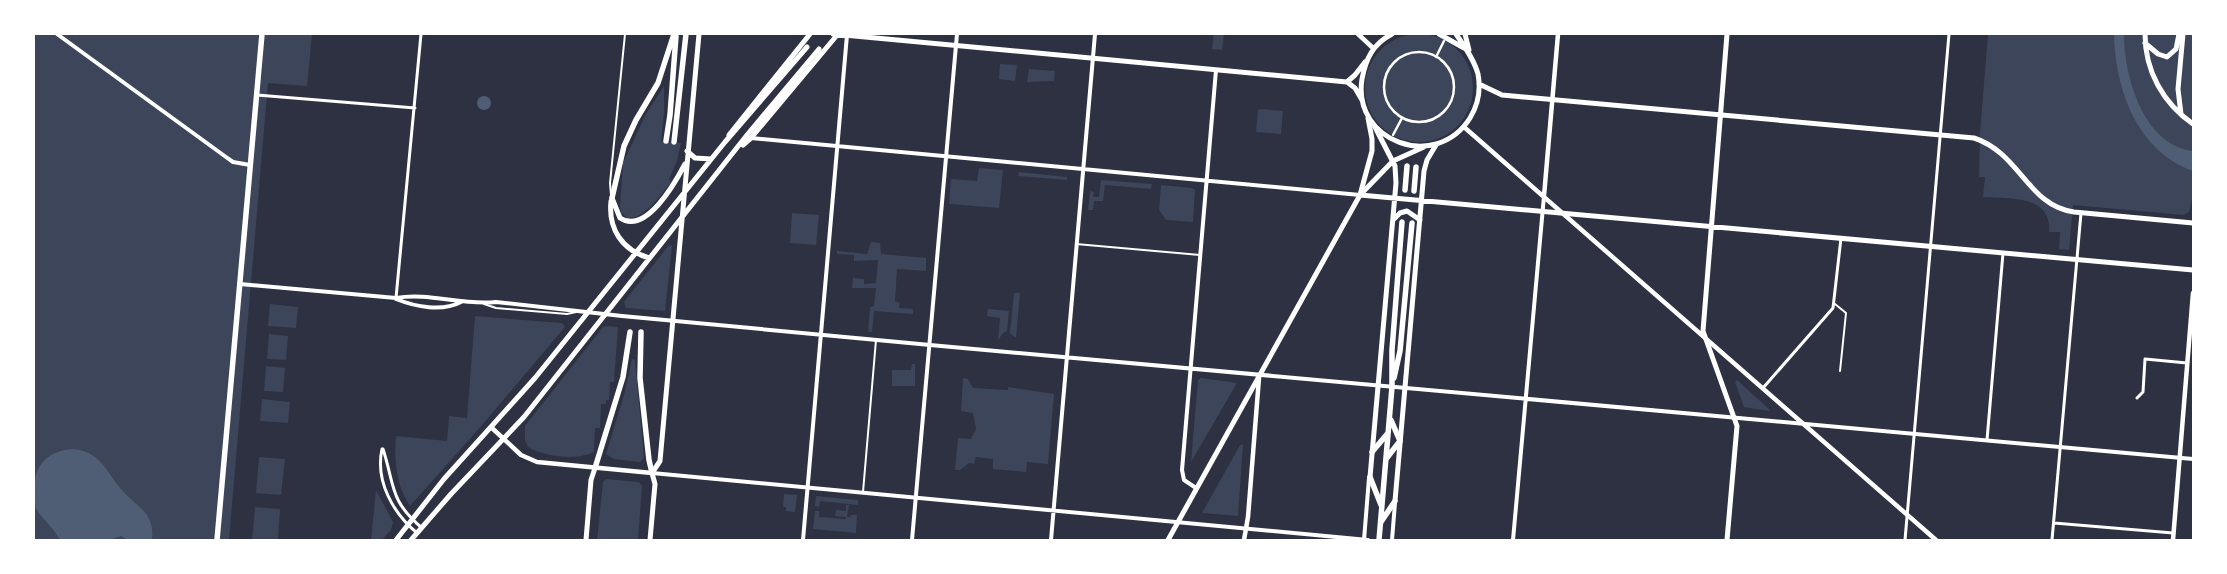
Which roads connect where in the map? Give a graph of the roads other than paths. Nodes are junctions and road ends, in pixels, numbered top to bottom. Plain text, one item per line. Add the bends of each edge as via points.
1 (59, 34) edge
2 (262, 34) edge
3 (421, 34) edge
4 (625, 34) edge
5 (675, 34) edge
6 (686, 34) edge
7 (699, 34) edge
8 (810, 34) edge
9 (833, 34) edge
10 (838, 34) edge
11 (957, 34) edge
12 (1095, 34) edge
13 (1358, 34) edge
14 (1392, 34) edge
15 (1439, 34) edge
16 (1456, 34) edge
17 (1465, 34) edge
18 (1558, 34) edge
19 (1727, 34) edge
20 (1949, 34) edge
21 (2145, 34) edge
22 (2181, 34) edge
23 (847, 35) edge
24 (1444, 41) dead end
25 (2145, 43) junction
26 (956, 46) junction
27 (807, 47) dead end
28 (1373, 48) junction
29 (819, 49) dead end
30 (1466, 50) junction
31 (1436, 57) junction
32 (1093, 58) junction
33 (1366, 60) junction
34 (1472, 60) junction
35 (1216, 70) junction
36 (1347, 82) junction
37 (1479, 84) junction
38 (256, 95) junction
39 (1552, 99) junction
40 (1362, 100) junction
41 (414, 108) junction
42 (1720, 114) junction
43 (2181, 114) junction
44 (1367, 117) junction
45 (1402, 118) junction
46 (2193, 124) edge
47 (1375, 127) junction
48 (1464, 127) junction
49 (1940, 134) junction
50 (1393, 135) dead end
51 (751, 138) junction
52 (666, 142) dead end
53 (674, 142) dead end
54 (725, 142) junction
55 (1436, 145) junction
56 (837, 146) junction
57 (1424, 147) junction
58 (738, 148) junction
59 (687, 151) junction
60 (946, 156) junction
61 (711, 159) junction
62 (1393, 161) junction
63 (686, 162) junction
64 (250, 165) junction
65 (1406, 166) dead end
66 (1416, 167) dead end
67 (1083, 169) junction
68 (1206, 181) junction
69 (1405, 190) dead end
70 (1414, 191) dead end
71 (683, 193) junction
72 (1360, 195) junction
73 (1544, 196) junction
74 (612, 198) junction
75 (1395, 198) junction
76 (1422, 201) junction
77 (1542, 212) junction
78 (2081, 213) junction
79 (1563, 214) junction
80 (682, 218) junction
81 (1393, 220) junction
82 (1420, 220) junction
83 (1402, 222) dead end
84 (2193, 223) edge
85 (1412, 224) dead end
86 (1711, 227) junction
87 (1841, 238) junction
88 (1076, 244) junction
89 (1930, 247) junction
90 (2004, 253) junction
91 (636, 254) junction
92 (1200, 255) junction
93 (649, 258) junction
94 (2077, 260) junction
95 (2193, 270) edge
96 (240, 284) junction
97 (2193, 293) edge
98 (396, 298) junction
99 (461, 302) junction
100 (1835, 304) junction
101 (589, 313) junction
102 (606, 315) junction
103 (673, 321) junction
104 (630, 332) dead end
105 (640, 332) dead end
106 (821, 334) junction
107 (1704, 337) junction
108 (876, 339) junction
109 (931, 345) junction
110 (1066, 358) junction
111 (2187, 363) junction
112 (1190, 369) junction
113 (1840, 371) dead end
114 (1259, 375) junction
115 (1378, 386) junction
116 (1392, 387) junction
117 (1405, 388) junction
118 (1763, 388) junction
119 (1526, 398) junction
120 (2137, 398) dead end
121 (1390, 418) junction
122 (1734, 418) junction
123 (1801, 424) junction
124 (492, 428) junction
125 (1388, 433) junction
126 (1914, 434) junction
127 (503, 440) junction
128 (1987, 440) junction
129 (1400, 441) junction
130 (2060, 447) junction
131 (1372, 452) junction
132 (2179, 457) junction
133 (1386, 459) junction
134 (2193, 459) edge
135 (595, 468) junction
136 (652, 473) junction
137 (1370, 476) junction
138 (808, 487) junction
139 (1196, 488) junction
140 (862, 492) junction
141 (916, 498) junction
142 (1395, 500) junction
143 (1382, 506) junction
144 (1053, 510) junction
145 (1907, 515) junction
146 (412, 519) junction
147 (1178, 522) junction
148 (2054, 523) junction
149 (1380, 524) junction
150 (408, 525) junction
151 (422, 528) junction
152 (1246, 528) junction
153 (417, 533) junction
154 (2173, 533) junction
155 (218, 540) edge
156 (396, 540) edge
157 (411, 540) edge
158 (586, 540) edge
159 (650, 540) edge
160 (803, 540) edge
161 (912, 540) edge
162 (1051, 540) edge
163 (1168, 540) edge
164 (1244, 540) edge
165 (1364, 540) edge
166 (1368, 540) edge
167 (1379, 540) edge
168 (1392, 540) edge
169 (1513, 540) edge
170 (1727, 540) edge
171 (1905, 540) edge
172 (1936, 540) edge
173 (2052, 540) edge
174 (2172, 540) edge

1 - 64 street via 226,158
2 - 38 highway
3 - 41 street
4 - 74 lane via 610,183
5 - 52 highway
5 - 74 highway via 658,83 624,146
6 - 53 highway
7 - 59 main road
8 - 54 main road via 734,125
9 - 10 main road
10 - 23 main road
10 - 51 main road
11 - 26 street
12 - 32 street
13 - 28 main road
14 - 28 main road
15 - 30 main road
16 - 30 main road
17 - 34 main road
18 - 39 main road
19 - 42 main road
20 - 49 street
21 - 25 main road
22 - 25 main road via 2176,49 2167,57
22 - 43 main road via 2178,89
23 - 26 main road
23 - 56 street
24 - 31 street
25 - 43 main road via 2156,82
26 - 32 main road
26 - 60 street
27 - 54 main road
28 - 33 main road
29 - 58 main road
30 - 34 main road
31 - 45 street via 1451,74 1454,85 1451,102 1430,120 1416,122
31 - 45 street via 1412,53 1395,62 1388,71 1384,86 1386,98 1391,109
32 - 35 main road
32 - 67 street
33 - 36 main road
33 - 40 main road
34 - 37 main road
35 - 36 main road
35 - 68 street
36 - 40 main road
37 - 39 main road via 1502,95
37 - 48 main road via 1476,106
38 - 41 street
38 - 64 highway
39 - 42 main road
39 - 73 main road
40 - 44 main road
41 - 98 street
42 - 49 main road
42 - 86 main road
43 - 46 main road
44 - 47 main road
44 - 72 main road via 1372,151
45 - 50 street
47 - 57 main road via 1399,141
47 - 62 main road
48 - 55 main road
48 - 73 main road
49 - 78 main road via 1988,143 2007,157 2046,201 2064,210
49 - 89 street
51 - 56 street
51 - 58 main road
54 - 61 main road
55 - 57 main road
55 - 76 main road via 1425,166
56 - 60 street
56 - 106 street
57 - 62 main road
58 - 80 main road
59 - 61 main road via 695,158
59 - 63 main road
60 - 67 street
60 - 109 street
61 - 71 main road
62 - 72 main road
62 - 75 main road
63 - 71 main road
63 - 74 main road via 672,186 642,220 630,223 620,218
64 - 96 highway
65 - 69 highway
66 - 70 highway
67 - 68 street
67 - 88 street
68 - 72 street
68 - 92 street
71 - 80 main road
71 - 91 main road
72 - 75 main road
72 - 114 main road
73 - 77 street
73 - 79 main road
74 - 91 main road via 614,230
75 - 76 main road
75 - 81 main road
76 - 77 main road
76 - 82 main road
77 - 79 main road
77 - 119 street
78 - 84 main road
78 - 94 street
79 - 86 main road
79 - 107 main road
80 - 93 main road
80 - 103 main road
81 - 82 main road via 1400,212 1407,211
81 - 115 main road
82 - 117 main road
83 - 116 highway
85 - 116 highway via 1400,351
86 - 87 main road
86 - 107 main road
87 - 89 main road
87 - 100 street
88 - 92 lane
88 - 110 street
89 - 90 main road
89 - 126 street
90 - 94 main road
90 - 128 street
91 - 93 main road
91 - 101 main road
92 - 112 street
93 - 102 main road
94 - 95 main road
94 - 130 street
96 - 98 street
96 - 155 highway
97 - 111 main road
98 - 99 street via 410,295
98 - 99 street via 410,304 449,308
99 - 101 street via 568,308
100 - 113 lane via 1846,312
100 - 118 street
101 - 102 street
101 - 124 main road
102 - 103 street
102 - 127 main road
103 - 106 street
103 - 136 main road via 660,461
104 - 135 highway via 623,377
105 - 136 highway via 640,378
106 - 108 street
106 - 138 street
107 - 118 main road
107 - 122 main road
108 - 109 street
108 - 140 lane
109 - 110 street
109 - 141 street
110 - 112 street
110 - 144 street
111 - 120 street via 2145,359 2143,392
111 - 132 main road
112 - 114 street
112 - 139 street via 1182,470 1184,480
114 - 115 street
114 - 139 main road
114 - 152 main road
115 - 116 street
115 - 131 main road
116 - 117 street
116 - 121 highway
117 - 119 street
117 - 129 main road
118 - 123 main road
119 - 122 street
119 - 169 street
121 - 125 highway
121 - 129 highway
122 - 123 street
122 - 170 main road via 1736,433
123 - 126 street
123 - 145 main road
124 - 127 main road
124 - 146 main road via 455,466
125 - 131 highway
125 - 133 highway
126 - 128 street
126 - 145 street
127 - 135 main road via 537,462
127 - 151 main road
128 - 130 street
129 - 133 highway
129 - 142 main road
130 - 132 street
130 - 148 street
131 - 137 main road
132 - 134 street
132 - 154 main road
133 - 143 highway
135 - 136 main road
135 - 158 main road
136 - 138 street
136 - 159 main road via 655,484
137 - 143 highway
137 - 165 street
138 - 140 street
138 - 160 street
139 - 147 main road
140 - 141 street
141 - 144 street
141 - 161 street
142 - 149 highway
142 - 168 street
143 - 149 highway
144 - 147 street
144 - 162 street
145 - 171 street
145 - 172 main road
146 - 150 main road
146 - 150 street via 397,499 382,449 380,462 384,483 394,508
146 - 151 street
147 - 152 street
147 - 163 main road
148 - 154 street
148 - 173 street
149 - 167 highway
150 - 153 street
150 - 156 main road
151 - 153 main road
152 - 164 main road
152 - 165 street
153 - 157 main road
154 - 174 main road
165 - 166 street

